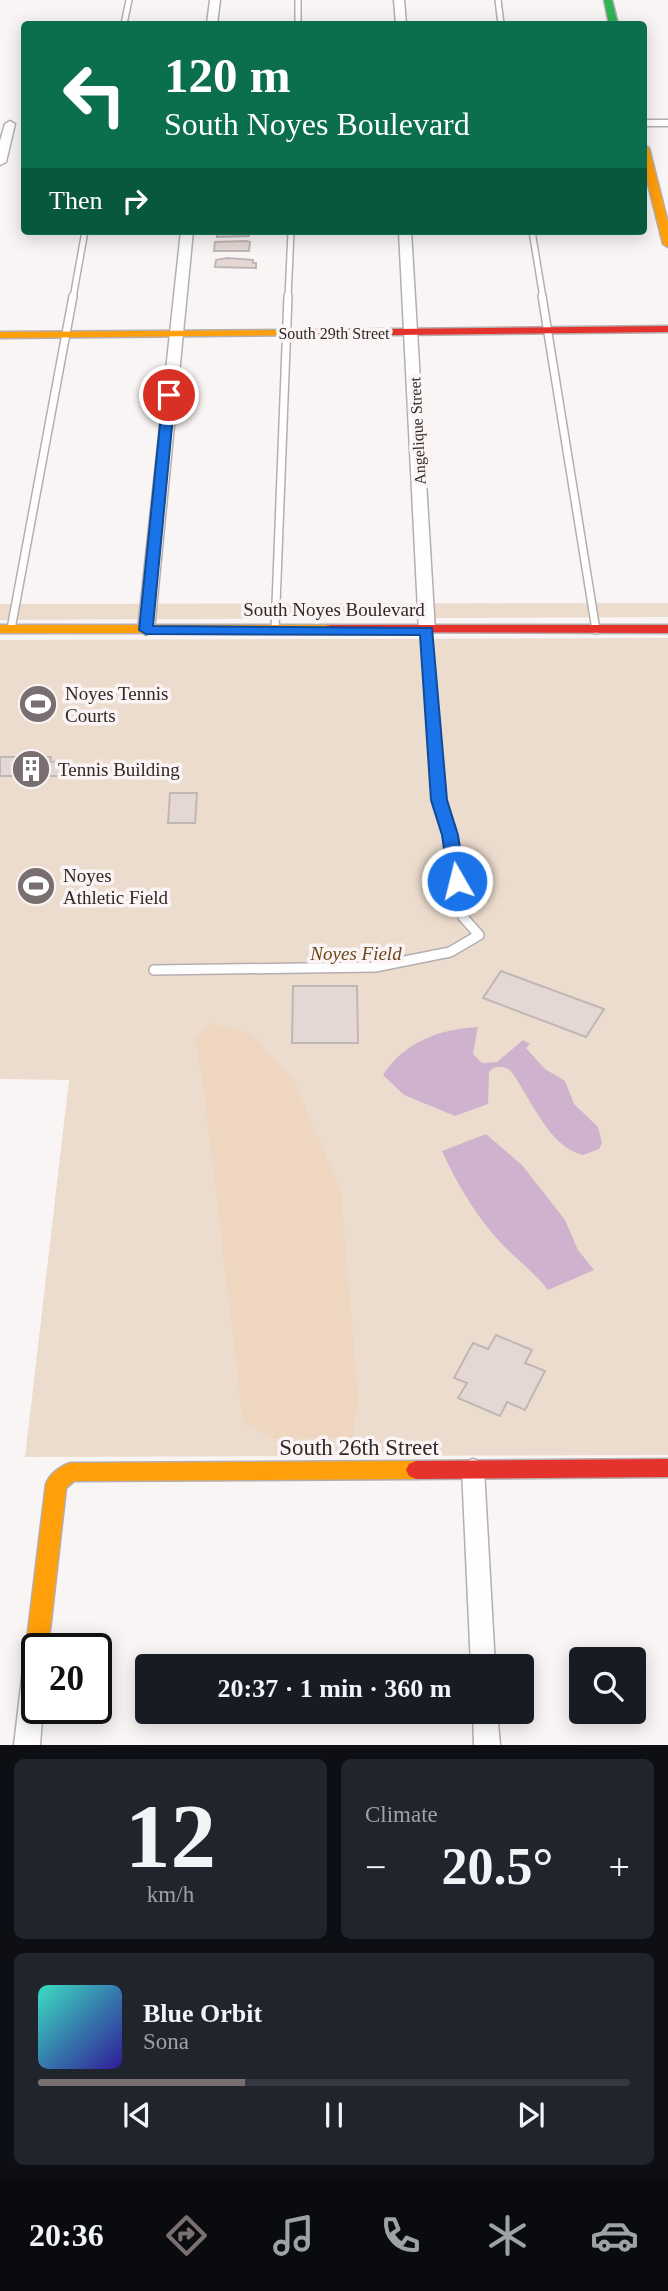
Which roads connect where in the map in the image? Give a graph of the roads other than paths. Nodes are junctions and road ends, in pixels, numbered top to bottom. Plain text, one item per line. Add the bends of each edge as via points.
1 (129, 0) edge
2 (215, 0) edge
3 (298, 0) edge
4 (399, 0) edge
5 (498, 0) edge
6 (608, 0) edge
7 (125, 21) edge
8 (212, 21) edge
9 (298, 21) edge
10 (401, 21) edge
11 (501, 21) edge
12 (613, 21) edge
13 (647, 123) edge
14 (668, 123) edge
15 (5, 124) edge
16 (647, 160) edge
17 (0, 162) edge
18 (84, 235) edge
19 (187, 235) edge
20 (291, 235) edge
21 (405, 235) edge
22 (533, 235) edge
23 (668, 244) edge
24 (668, 328) edge
25 (547, 331) junction
26 (287, 333) junction
27 (412, 333) junction
28 (0, 335) edge
29 (64, 335) junction
30 (176, 335) junction
31 (5, 629) edge
32 (668, 629) edge
33 (146, 630) junction
34 (275, 630) junction
35 (596, 630) junction
36 (427, 631) junction
37 (154, 970) dead end
38 (668, 1468) edge
39 (473, 1469) junction
40 (39, 1633) edge
41 (482, 1654) edge
42 (29, 1724) edge
43 (486, 1724) edge
44 (27, 1745) edge
45 (487, 1745) edge

1 - 7 lane
2 - 8 street
3 - 9 lane
4 - 10 street
5 - 11 lane
6 - 12 street
13 - 14 street
15 - 17 street
16 - 23 street
18 - 29 lane
19 - 30 street
20 - 26 lane
21 - 27 street, Angelique Street
22 - 25 lane
24 - 25 street, South 29th Street
25 - 27 street, South 29th Street
25 - 35 lane
26 - 27 street, South 29th Street
26 - 30 street, South 29th Street
26 - 34 lane
27 - 36 street, Angelique Street
28 - 29 street, South 29th Street
29 - 30 street, South 29th Street
29 - 31 lane
30 - 33 street
31 - 33 street, South Noyes Boulevard
32 - 35 street, South Noyes Boulevard
33 - 34 street, South Noyes Boulevard
34 - 36 street, South Noyes Boulevard
35 - 36 street, South Noyes Boulevard
36 - 37 lane via 439,800 450,835 463,918 479,935 450,953 375,967
38 - 39 street, South 26th Street
39 - 40 street, South 26th Street via 70,1472 55,1484
39 - 41 street
42 - 44 street
43 - 45 street

